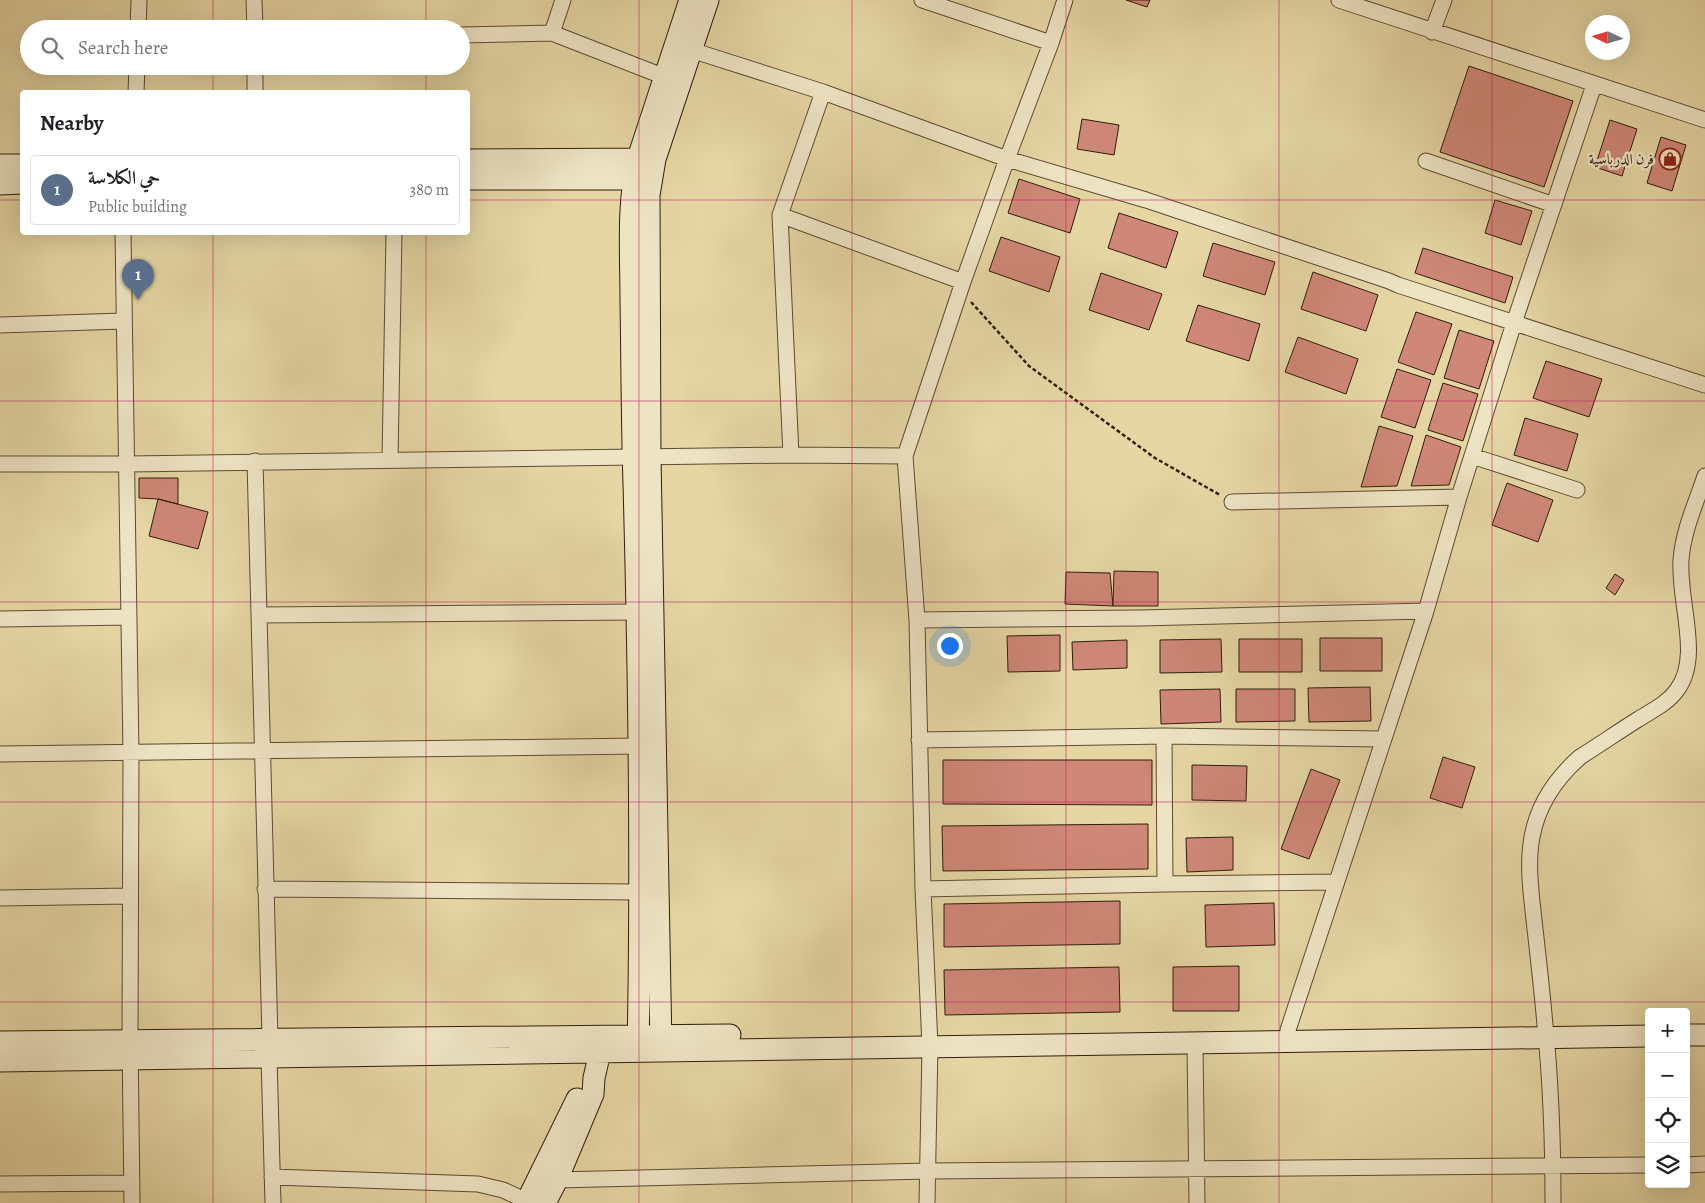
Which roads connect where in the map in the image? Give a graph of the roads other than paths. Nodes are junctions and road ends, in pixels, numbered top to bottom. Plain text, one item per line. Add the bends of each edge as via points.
1 (139, 0) edge
2 (254, 0) edge
3 (563, 0) edge
4 (690, 0) edge
5 (708, 0) edge
6 (922, 0) edge
7 (1065, 0) edge
8 (1338, 0) edge
9 (1444, 0) edge
10 (138, 20) edge
11 (255, 20) edge
12 (1432, 32) junction
13 (552, 33) junction
14 (470, 34) edge
15 (1051, 43) junction
16 (691, 50) junction
17 (137, 75) edge
18 (255, 75) edge
19 (665, 78) junction
20 (1594, 85) junction
21 (136, 90) edge
22 (255, 90) edge
23 (823, 92) junction
24 (1705, 120) edge
25 (1007, 158) junction
26 (470, 160) edge
27 (1426, 161) dead end
28 (20, 165) edge
29 (0, 166) edge
30 (644, 168) junction
31 (470, 180) edge
32 (20, 183) edge
33 (0, 184) edge
34 (1554, 205) junction
35 (780, 215) junction
36 (123, 235) edge
37 (394, 235) edge
38 (962, 286) junction
39 (124, 321) junction
40 (1514, 323) junction
41 (0, 325) edge
42 (1705, 385) edge
43 (791, 455) junction
44 (905, 456) junction
45 (1472, 456) junction
46 (642, 458) junction
47 (390, 460) junction
48 (255, 461) junction
49 (0, 464) edge
50 (128, 464) junction
51 (1705, 476) edge
52 (1577, 490) dead end
53 (1459, 497) junction
54 (1232, 502) road end
55 (1700, 507) edge
56 (1426, 611) junction
57 (637, 612) junction
58 (259, 615) junction
59 (129, 617) junction
60 (0, 619) edge
61 (917, 620) junction
62 (1164, 736) junction
63 (1383, 739) junction
64 (919, 740) junction
65 (640, 746) junction
66 (262, 751) junction
67 (131, 752) junction
68 (0, 754) edge
69 (1336, 882) junction
70 (1165, 884) junction
71 (923, 889) junction
72 (265, 890) junction
73 (640, 892) junction
74 (130, 896) junction
75 (0, 898) edge
76 (1690, 1025) edge
77 (1705, 1025) edge
78 (1645, 1026) edge
79 (1546, 1032) junction
80 (1690, 1035) edge
81 (1705, 1035) edge
82 (1288, 1036) junction
83 (1645, 1036) edge
84 (929, 1041) junction
85 (0, 1042) edge
86 (638, 1043) junction
87 (661, 1043) junction
88 (1195, 1043) junction
89 (600, 1044) junction
90 (270, 1048) junction
91 (130, 1049) junction
92 (0, 1061) edge
93 (594, 1078) junction
94 (1690, 1164) edge
95 (1705, 1164) edge
96 (1645, 1165) edge
97 (1553, 1166) junction
98 (1197, 1170) junction
99 (928, 1171) junction
100 (272, 1177) junction
101 (557, 1180) junction
102 (132, 1182) junction
103 (0, 1184) edge
104 (533, 1202) edge
105 (132, 1203) edge
106 (273, 1203) edge
107 (927, 1203) edge
108 (1197, 1203) edge
109 (1553, 1203) edge

1 - 10 street
2 - 11 street
3 - 13 street
4 - 19 street
5 - 16 street
6 - 15 street
7 - 15 street
8 - 12 street
9 - 12 street
12 - 20 street
13 - 14 street
13 - 19 street
15 - 25 street
16 - 23 street
16 - 30 street
17 - 21 street
18 - 22 street
19 - 30 street
20 - 24 street
20 - 34 street
23 - 25 street
23 - 35 street
25 - 38 street
25 - 40 street via 1156,203
26 - 30 street
27 - 34 street
28 - 29 street
30 - 31 street
30 - 46 street via 630,218
32 - 33 street
34 - 40 street
35 - 38 street
35 - 43 street
36 - 39 street
37 - 47 street
38 - 44 street
39 - 41 street
39 - 50 street
40 - 42 street
40 - 45 street
43 - 44 street
43 - 46 street
44 - 61 street
45 - 52 street
45 - 53 street
46 - 47 street
46 - 57 street
46 - 87 street
47 - 48 street
48 - 50 street
48 - 58 street
49 - 50 street
50 - 59 street
51 - 55 street
53 - 54 street
53 - 56 street
55 - 79 street via 1688,523 1681,559 1689,655 1682,682 1661,705 1569,766 1544,800 1534,824 1529,879
56 - 61 street
56 - 63 street
57 - 58 street
57 - 65 street
58 - 66 street
59 - 60 street
59 - 67 street
61 - 64 street
62 - 63 street
62 - 64 street
62 - 70 street
63 - 69 street
64 - 71 street
65 - 66 street
65 - 73 street
66 - 67 street
66 - 72 street
67 - 68 street
67 - 74 street
69 - 70 street
69 - 82 street
70 - 71 street
71 - 84 street
72 - 73 street
72 - 90 street
73 - 86 street
74 - 75 street
74 - 91 street
76 - 77 street
78 - 79 street
79 - 82 street
79 - 83 street
79 - 97 street
80 - 81 street
82 - 84 street
82 - 88 street
84 - 87 street
84 - 88 street
84 - 99 street
85 - 91 street
86 - 87 street
86 - 89 street
88 - 98 street
89 - 90 street
89 - 93 street
90 - 91 street
90 - 100 street
91 - 92 street
91 - 102 street
93 - 101 street via 593,1094
93 - 104 street via 579,1094
94 - 95 street
96 - 97 street
97 - 98 street
97 - 109 street
98 - 99 street
98 - 108 street
99 - 101 street
99 - 107 street
100 - 104 street via 478,1184
100 - 106 street
101 - 104 street
102 - 103 street
102 - 105 street

